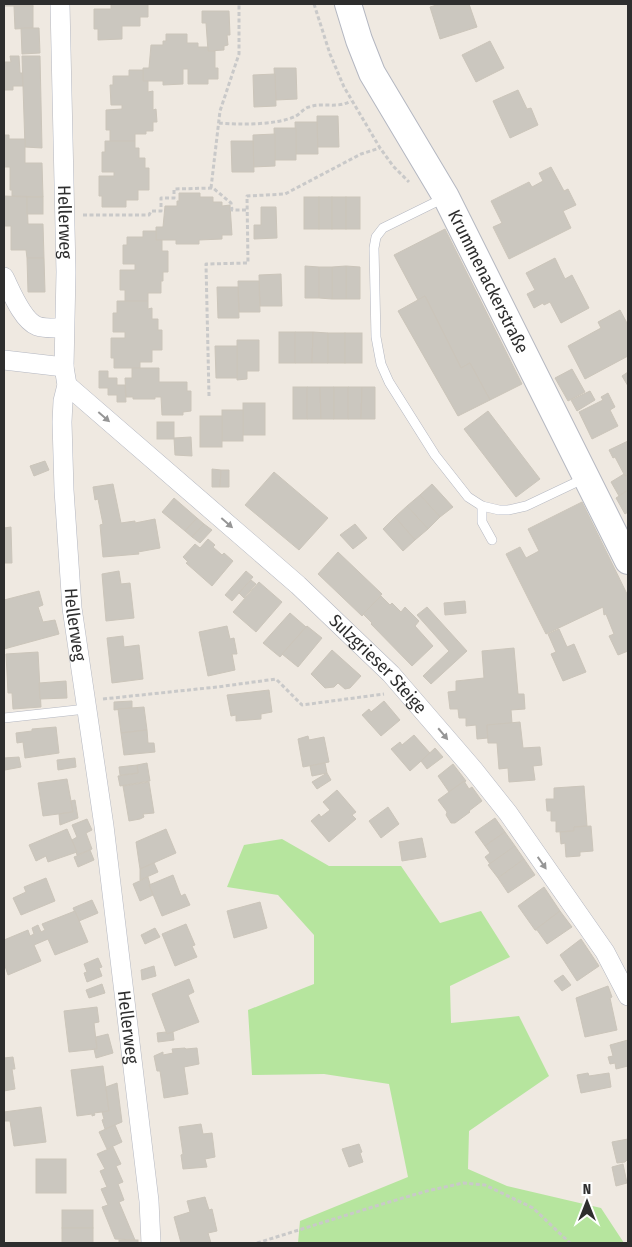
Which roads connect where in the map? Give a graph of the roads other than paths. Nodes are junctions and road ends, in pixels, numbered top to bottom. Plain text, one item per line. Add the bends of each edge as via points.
1 (60, 4) edge
2 (348, 4) edge
3 (440, 200) junction
4 (4, 277) edge
5 (64, 328) junction
6 (4, 360) edge
7 (66, 376) junction
8 (586, 478) junction
9 (482, 506) junction
10 (492, 540) dead end
11 (628, 561) edge
12 (85, 705) junction
13 (4, 718) edge
14 (628, 996) edge
15 (151, 1243) edge

1 - 5 street, Hellerweg
2 - 3 main road, Krummenackerstraße via 372,73
3 - 8 main road, Krummenackerstraße
3 - 9 lane via 388,224 376,237 377,346 389,382 435,455 468,497
4 - 5 street via 30,322 42,327
5 - 7 street, Hellerweg
6 - 7 street
7 - 12 street, Hellerweg via 62,422 65,508 71,599
7 -> 14 street, Sulzgrieser Steige via 310,596 406,690 508,813 605,952
8 - 9 lane via 518,508 499,510
8 - 11 main road, Krummenackerstraße
9 - 10 lane via 482,522
12 - 13 lane
12 - 15 street, Hellerweg via 104,826 147,1183

